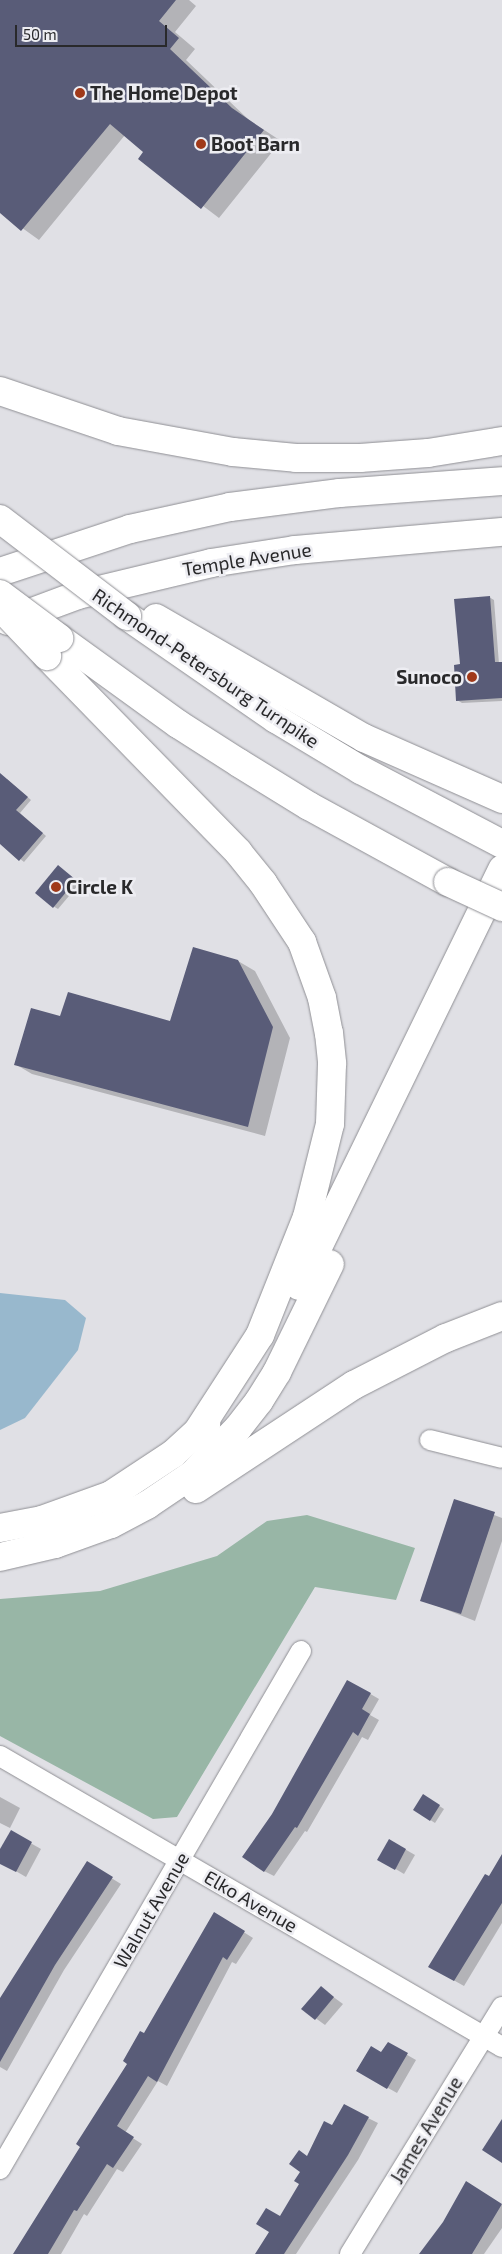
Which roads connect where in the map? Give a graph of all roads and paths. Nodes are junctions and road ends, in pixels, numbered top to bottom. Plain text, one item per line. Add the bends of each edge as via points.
1 (0, 391) edge
2 (502, 441) edge
3 (502, 481) edge
4 (0, 519) edge
5 (502, 532) edge
6 (0, 572) edge
7 (0, 594) edge
8 (0, 607) edge
9 (135, 613) junction
10 (0, 625) edge
11 (53, 647) junction
12 (496, 796) edge
13 (502, 844) edge
14 (502, 869) edge
15 (502, 909) edge
16 (502, 1316) edge
17 (194, 1437) junction
18 (430, 1440) dead end
19 (502, 1458) edge
20 (0, 1528) edge
21 (0, 1557) edge
22 (0, 1564) edge
23 (301, 1651) dead end
24 (0, 1756) edge
25 (181, 1860) junction
26 (502, 2006) edge
27 (484, 2036) junction
28 (502, 2047) edge
29 (0, 2169) edge
30 (350, 2254) edge

1 - 2 main road via 118,431 233,452 296,458 360,458 428,453
3 - 6 main road via 340,493 230,507 130,528
4 - 9 main road, Richmond-Petersburg Turnpike, bridge via 36,548
5 - 10 main road, Temple Avenue via 295,550 211,563 78,595
7 - 11 main road, bridge
8 - 11 main road, bridge
9 - 12 main road via 327,718
9 - 13 main road, Richmond-Petersburg Turnpike via 276,720 361,770
11 - 15 main road, bridge via 309,806
11 - 17 main road via 263,883 302,942 319,990 329,1033 332,1064 330,1124 320,1175 304,1225 260,1335
14 - 17 main road via 259,1364 244,1385
15 - 21 main road via 278,1372 249,1415 193,1474 147,1506 81,1537
16 - 22 main road via 446,1338 354,1385 172,1505 118,1536 33,1564
17 - 20 main road via 144,1476 111,1495 42,1520
18 - 19 street
23 - 25 street, Walnut Avenue
24 - 25 street, Elko Avenue
25 - 27 street, Elko Avenue
25 - 29 street, Walnut Avenue
26 - 27 street, James Avenue
27 - 28 street, Elko Avenue
27 - 30 street, James Avenue

